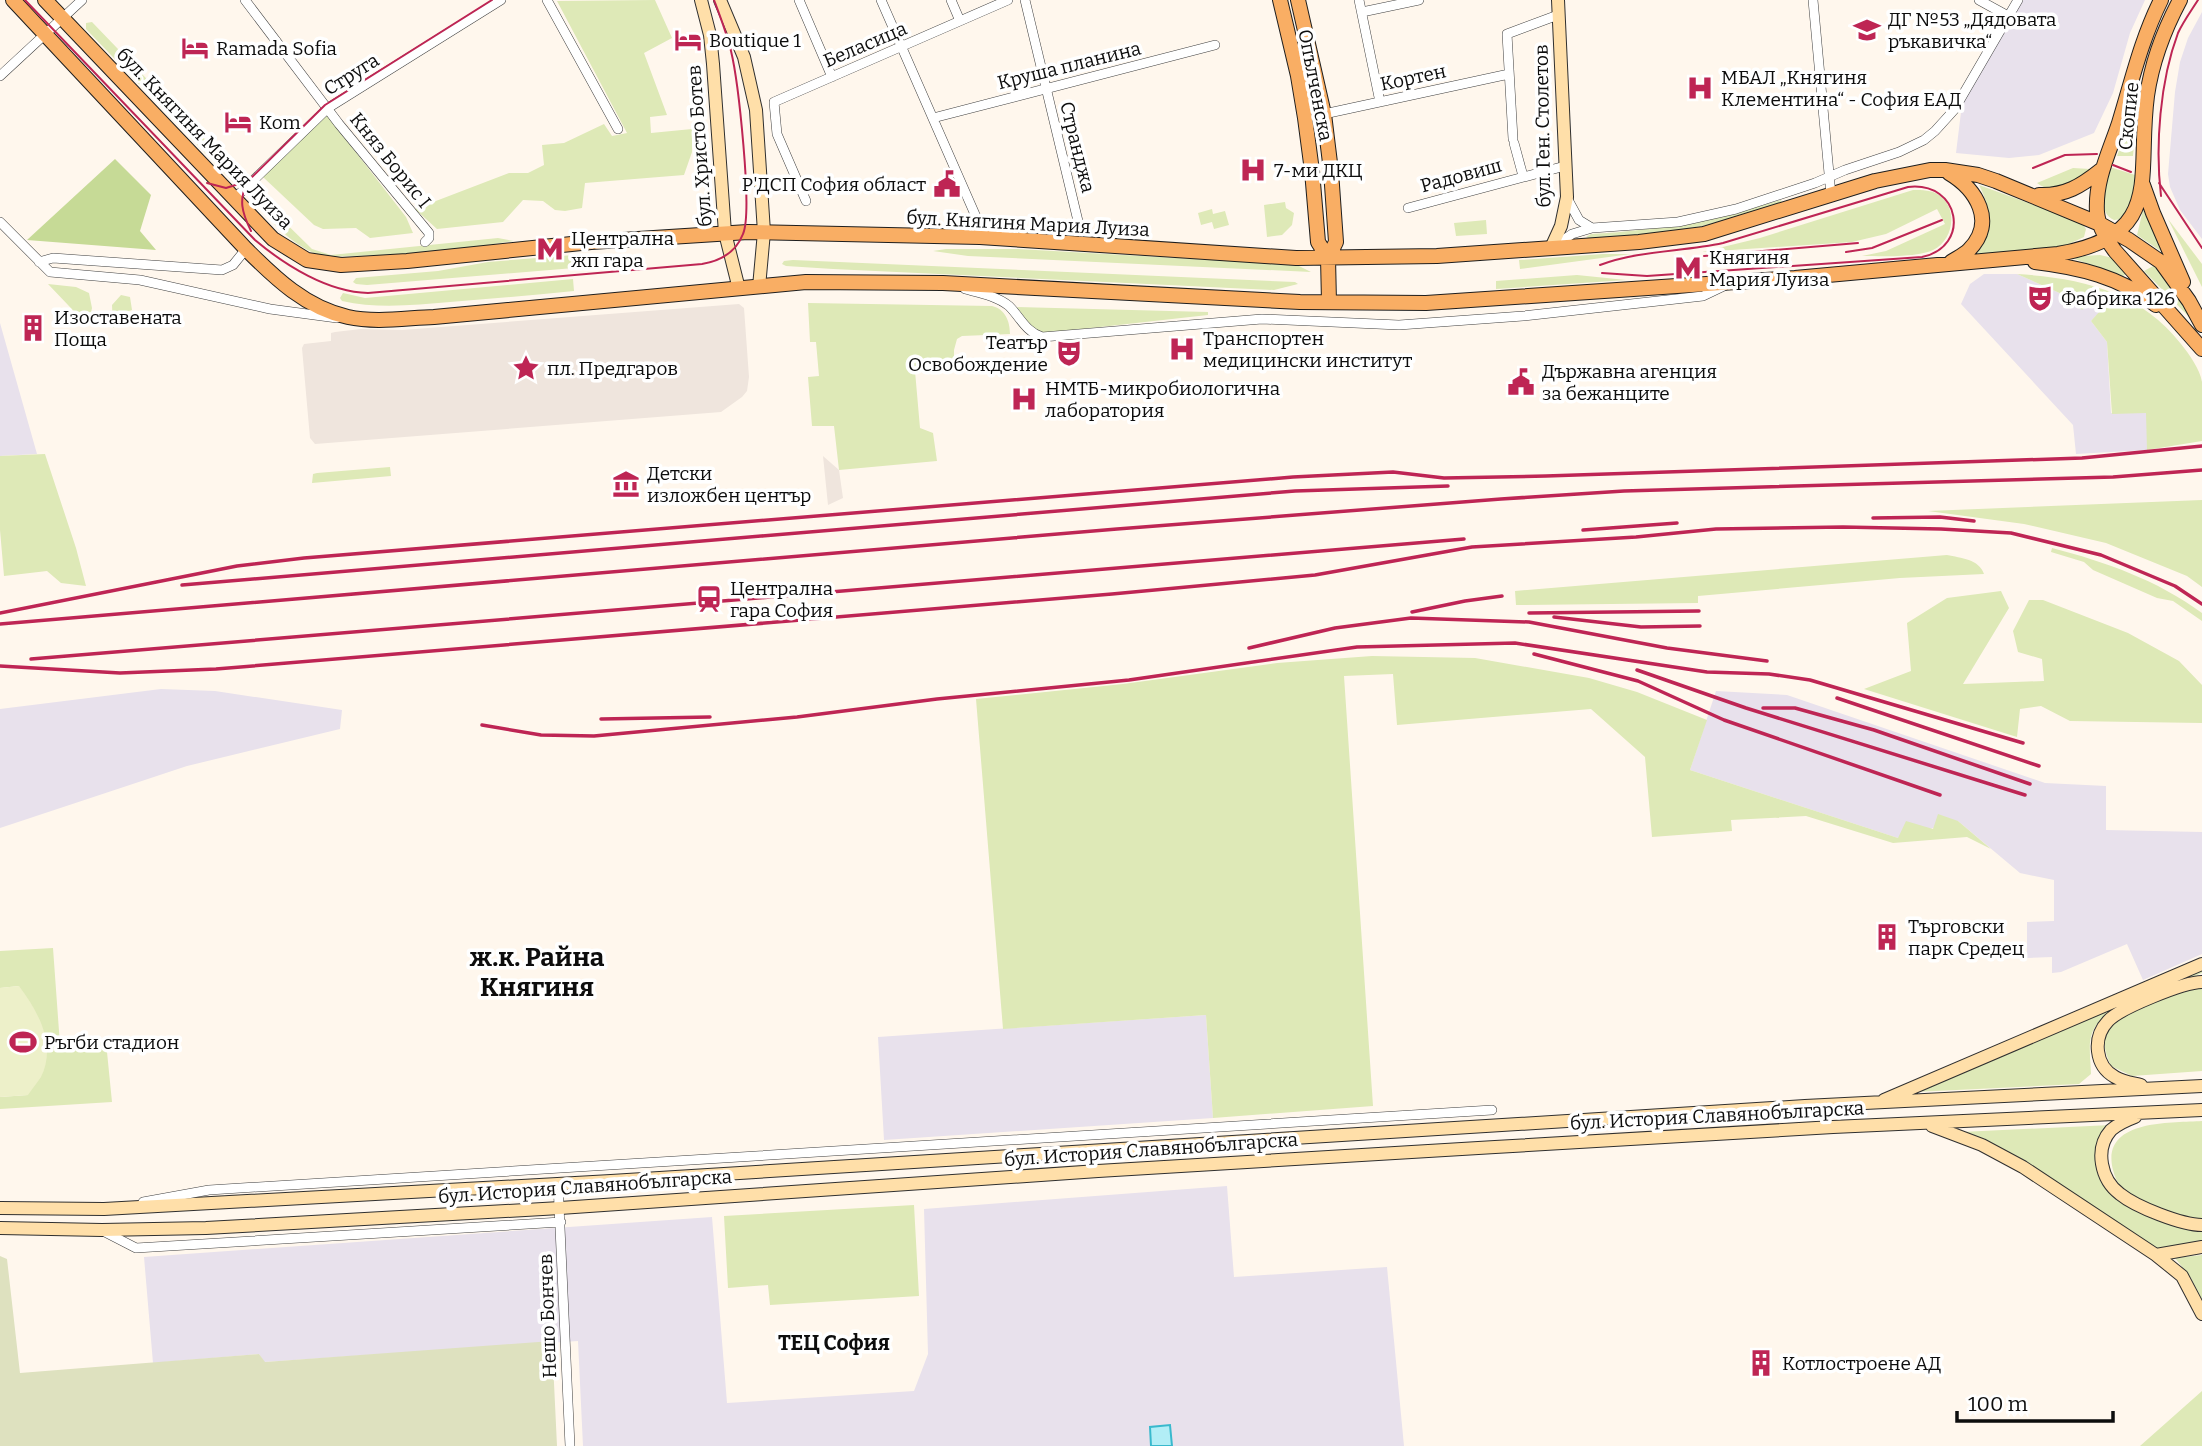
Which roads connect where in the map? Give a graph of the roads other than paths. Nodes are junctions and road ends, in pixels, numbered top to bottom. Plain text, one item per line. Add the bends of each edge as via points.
1 (13, 0) edge
2 (45, 0) edge
3 (82, 0) edge
4 (244, 0) edge
5 (501, 0) edge
6 (547, 0) edge
7 (701, 0) edge
8 (720, 0) edge
9 (799, 0) edge
10 (881, 0) edge
11 (951, 0) edge
12 (1008, 0) edge
13 (1025, 0) edge
14 (1280, 0) edge
15 (1298, 0) edge
16 (1359, 0) edge
17 (1419, 0) edge
18 (1558, 0) edge
19 (1813, 0) edge
20 (1979, 0) edge
21 (2018, 0) edge
22 (2161, 0) edge
23 (2180, 0) edge
24 (1362, 12) junction
25 (1559, 15) junction
26 (2008, 16) junction
27 (62, 18) junction
28 (960, 21) junction
29 (45, 34) junction
30 (1215, 46) dead end
31 (902, 47) junction
32 (1509, 74) junction
33 (0, 76) edge
34 (832, 77) junction
35 (1046, 89) junction
36 (1380, 102) junction
37 (328, 108) junction
38 (1324, 114) junction
39 (933, 118) junction
40 (618, 129) dead end
41 (1565, 166) junction
42 (1945, 170) junction
43 (2101, 170) junction
44 (1523, 176) junction
45 (1830, 177) junction
46 (2143, 185) junction
47 (1784, 194) junction
48 (2028, 194) junction
49 (1832, 195) junction
50 (1566, 197) junction
51 (235, 198) junction
52 (806, 201) dead end
53 (1408, 208) dead end
54 (977, 219) dead end
55 (1079, 221) dead end
56 (0, 222) edge
57 (2099, 224) junction
58 (1592, 228) junction
59 (764, 232) junction
60 (725, 233) junction
61 (2112, 237) junction
62 (425, 242) dead end
63 (1551, 248) junction
64 (246, 249) junction
65 (1328, 258) junction
66 (2002, 260) junction
67 (39, 262) junction
68 (1950, 263) junction
69 (1733, 282) junction
70 (943, 283) junction
71 (759, 287) junction
72 (739, 289) junction
73 (1329, 302) junction
74 (350, 318) junction
75 (2201, 323) edge
76 (2188, 331) junction
77 (2202, 349) edge
78 (2202, 964) edge
79 (2202, 980) edge
80 (2202, 1086) edge
81 (2155, 1089) junction
82 (1876, 1103) junction
83 (1493, 1110) dead end
84 (2202, 1110) edge
85 (2148, 1113) junction
86 (1925, 1123) junction
87 (558, 1184) junction
88 (0, 1208) edge
89 (560, 1208) junction
90 (104, 1209) junction
91 (561, 1222) junction
92 (2202, 1226) edge
93 (0, 1228) edge
94 (102, 1230) junction
95 (2202, 1247) edge
96 (2156, 1255) junction
97 (2202, 1314) edge
98 (570, 1446) edge

1 - 29 main road
2 - 27 main road, бул. Княгиня Мария Луиза
3 - 27 street
4 - 37 street, Княз Борис I
5 - 37 street, Струга
6 - 40 street
7 - 60 main road, бул. Христо Ботев via 713,64
8 - 59 main road via 744,57 754,96
9 - 34 street
10 - 31 street
11 - 28 street
12 - 28 street, Беласица
13 - 35 street, Странджа
14 - 65 main road, Опълченска via 1305,118 1318,242
15 - 38 main road, Опълченска
16 - 24 street
17 - 24 street
18 - 25 main road, бул. Ген. Столетов
19 - 45 street
20 - 26 street
21 - 26 street
22 - 43 main road, Скопие
23 - 46 main road, Скопие via 2151,77
24 - 36 street
25 - 32 street via 1507,34
25 - 41 main road, бул. Ген. Столетов
26 - 45 street via 1954,110 1935,131 1899,152
27 - 29 street
27 - 51 main road, бул. Княгиня Мария Луиза
28 - 31 street, Беласица
29 - 33 street
29 - 64 main road
30 - 35 street, Круша планина
31 - 34 street, Беласица
31 - 39 street
32 - 36 street, Кортен
32 - 44 street via 1514,141
34 - 52 street, Беласица via 775,102 778,134
35 - 39 street, Круша планина
35 - 55 street, Странджа
36 - 38 street, Кортен
37 - 51 street, Струга
37 - 62 street, Княз Борис I via 429,233
38 - 65 main road, Опълченска via 1336,243
39 - 54 street
41 - 44 street, Радовиш
41 - 50 main road, бул. Ген. Столетов
42 - 48 main road, бул. Княгиня Мария Луиза via 1978,175
42 - 49 main road, бул. Княгиня Мария Луиза via 1875,181
42 - 68 main road via 1970,189 1981,211 1982,226 1969,251
43 - 48 main road via 2067,193
43 - 57 main road, Скопие via 2096,209
44 - 53 street, Радовиш
45 - 47 street
45 - 49 street
46 - 61 main road, Скопие via 2130,220
46 - 75 main road
47 - 49 street
47 - 58 street via 1678,222
48 - 57 main road, бул. Княгиня Мария Луиза
49 - 63 main road, бул. Княгиня Мария Луиза via 1704,234
50 - 58 street via 1579,220
50 - 63 main road, бул. Ген. Столетов via 1562,226
51 - 60 main road, бул. Княгиня Мария Луиза via 273,239 307,260 326,264
56 - 67 street
57 - 61 main road, бул. Княгиня Мария Луиза
58 - 63 street
59 - 60 main road, бул. Княгиня Мария Луиза
59 - 65 main road, бул. Княгиня Мария Луиза via 980,237
59 - 71 main road
60 - 72 main road, бул. Христо Ботев
61 - 66 main road via 2080,250
61 - 75 main road, бул. Княгиня Мария Луиза via 2145,249 2161,262
61 - 76 main road
63 - 65 main road, бул. Княгиня Мария Луиза
64 - 67 street via 222,270 53,258
64 - 74 main road via 312,304
65 - 73 main road, Опълченска
66 - 68 main road
66 - 76 main road via 2055,265 2111,278 2144,295
67 - 74 street via 50,272 140,280 270,309
68 - 69 main road
69 - 70 street via 1703,296 1523,316 1399,325 1262,319 1042,337 1032,334 1012,310 992,296
69 - 73 main road via 1426,303
70 - 71 main road via 806,282
70 - 73 main road
71 - 72 main road
72 - 74 main road via 434,317
76 - 77 main road
78 - 82 main road
79 - 81 main road via 2119,1012 2108,1020 2099,1037 2099,1055 2108,1072
80 - 81 main road, бул. История Славянобългарска
81 - 82 main road, бул. История Славянобългарска
82 - 87 main road, бул. История Славянобългарска
83 - 90 street, бул. История Славянобългарска via 209,1190
84 - 85 main road, бул. История Славянобългарска
85 - 86 main road, бул. История Славянобългарска
85 - 92 main road via 2109,1132 2102,1148 2106,1179 2134,1203
86 - 89 main road, бул. История Славянобългарска
86 - 96 main road via 2023,1167
87 - 89 street, Нешо Бончев
87 - 90 main road, бул. История Славянобългарска
88 - 90 main road, бул. История Славянобългарска
89 - 91 street, Нешо Бончев
89 - 94 main road, бул. История Славянобългарска
91 - 94 street, бул. История Славянобългарска via 136,1248
91 - 98 street, Нешо Бончев
93 - 94 main road, бул. История Славянобългарска
95 - 96 main road
96 - 97 main road via 2182,1276

